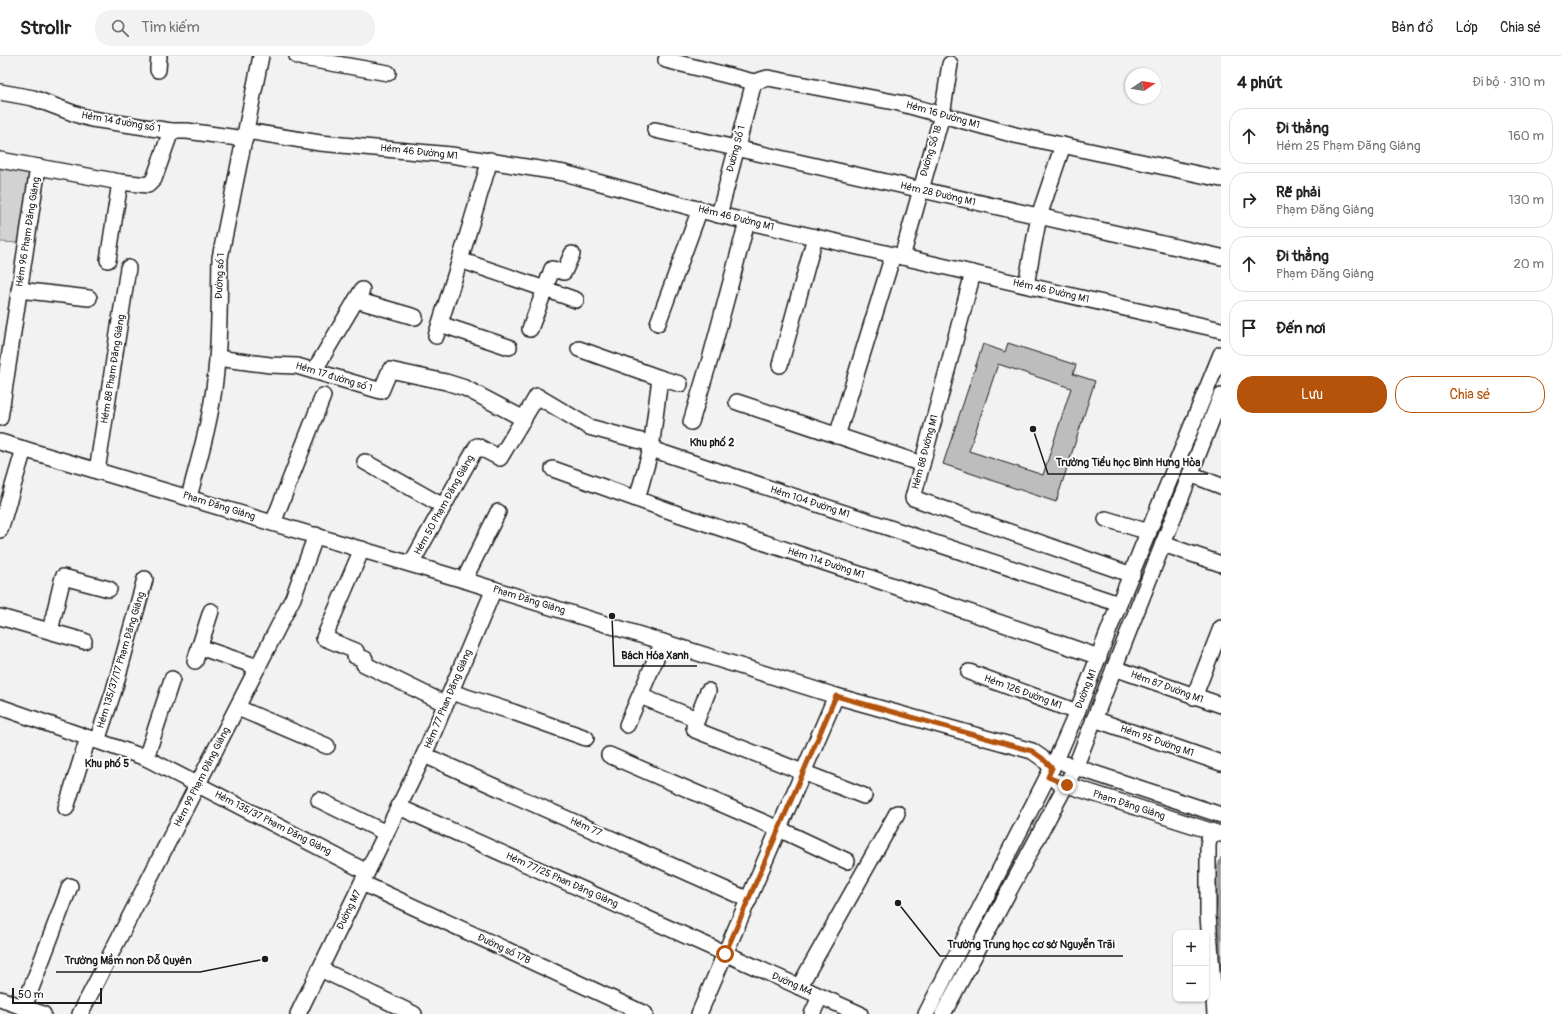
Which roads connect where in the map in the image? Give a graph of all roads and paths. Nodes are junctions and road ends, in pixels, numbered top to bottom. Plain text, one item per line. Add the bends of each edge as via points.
1 (261, 56) edge
2 (297, 56) edge
3 (666, 60) dead end
4 (950, 64) dead end
5 (388, 73) dead end
6 (754, 82) junction
7 (0, 92) edge
8 (942, 115) junction
9 (655, 130) dead end
10 (172, 132) junction
11 (246, 135) junction
12 (1063, 145) junction
13 (736, 149) junction
14 (0, 160) edge
15 (490, 160) junction
16 (38, 167) junction
17 (1221, 179) edge
18 (120, 182) junction
19 (920, 190) junction
20 (700, 209) junction
21 (719, 215) junction
22 (1039, 216) junction
23 (747, 222) junction
24 (815, 237) junction
25 (572, 254) dead end
26 (897, 256) junction
27 (1221, 257) edge
28 (108, 260) dead end
29 (460, 260) junction
30 (128, 268) dead end
31 (973, 273) junction
32 (1026, 285) junction
33 (545, 289) junction
34 (19, 290) junction
35 (89, 298) dead end
36 (576, 300) dead end
37 (415, 317) dead end
38 (658, 323) dead end
39 (530, 329) dead end
40 (1221, 330) edge
41 (509, 347) dead end
42 (579, 349) dead end
43 (1221, 354) edge
44 (217, 358) junction
45 (780, 365) dead end
46 (314, 371) junction
47 (660, 378) junction
48 (680, 384) dead end
49 (323, 396) dead end
50 (738, 402) dead end
51 (1220, 403) edge
52 (0, 418) edge
53 (524, 419) junction
54 (691, 422) dead end
55 (837, 436) junction
56 (0, 442) edge
57 (651, 446) junction
58 (24, 449) junction
59 (365, 462) dead end
60 (922, 464) junction
61 (553, 469) dead end
62 (97, 470) junction
63 (1190, 474) junction
64 (1221, 486) edge
65 (189, 498) junction
66 (636, 499) junction
67 (444, 506) junction
68 (498, 512) dead end
69 (1106, 519) dead end
70 (273, 522) junction
71 (0, 530) edge
72 (1149, 532) junction
73 (316, 535) junction
74 (1163, 544) junction
75 (362, 549) junction
76 (411, 564) junction
77 (1221, 564) edge
78 (1132, 575) junction
79 (145, 579) dead end
80 (464, 580) junction
81 (109, 589) dead end
82 (494, 589) junction
83 (1119, 604) junction
84 (211, 611) dead end
85 (0, 617) edge
86 (1221, 628) edge
87 (50, 631) junction
88 (84, 641) dead end
89 (663, 642) junction
90 (1099, 657) junction
91 (258, 667) junction
92 (1114, 668) junction
93 (969, 672) dead end
94 (172, 680) dead end
95 (708, 691) dead end
96 (640, 696) junction
97 (836, 696) junction
98 (1194, 697) junction
99 (448, 698) junction
100 (1221, 705) edge
101 (0, 707) edge
102 (238, 708) junction
103 (1077, 712) junction
104 (697, 719) junction
105 (1094, 719) junction
106 (627, 725) dead end
107 (586, 738) dead end
108 (92, 740) junction
109 (327, 746) dead end
110 (424, 755) junction
111 (609, 755) dead end
112 (146, 758) junction
113 (1221, 763) edge
114 (1052, 768) junction
115 (1075, 768) junction
116 (804, 772) junction
117 (198, 784) junction
118 (1067, 785) junction
119 (864, 796) dead end
120 (319, 800) dead end
121 (399, 807) junction
122 (66, 808) dead end
123 (1219, 810) edge
124 (896, 813) dead end
125 (779, 829) junction
126 (386, 833) junction
127 (1216, 833) edge
128 (847, 861) dead end
129 (365, 878) junction
130 (70, 886) dead end
131 (749, 900) junction
132 (725, 954) junction
133 (320, 969) junction
134 (799, 987) junction
135 (820, 996) junction
136 (0, 999) edge
137 (24, 1007) junction
138 (43, 1014) edge
139 (80, 1014) edge
140 (298, 1014) edge
141 (414, 1014) edge
142 (645, 1014) edge
143 (699, 1014) edge
144 (812, 1014) edge
145 (860, 1014) edge
146 (926, 1014) edge
147 (943, 1014) edge
148 (1215, 1014) edge

1 - 11 street, Đường số 1
2 - 5 street
3 - 6 street, Hẻm 16 Đường M1
4 - 8 street, Đướng Sồ 18
6 - 8 street, Hẻm 16 Đường M1 via 768,78 899,103
6 - 13 street, Đướng Sồ 1
7 - 10 street, Hẻm 14 đường số 1 via 33,98 81,116
8 - 12 street, Hẻm 16 Đường M1 via 1014,135
8 - 19 street, Đướng Sồ 18
9 - 13 street, Hẻm 28 Đường M1
10 - 11 street, Hẻm 14 đường số 1
10 - 18 street, Hẻm 96 Phạm Đăng Giảng via 150,184
11 - 15 street, Hẻm 46 Đường M1
11 - 44 street, Đường số 1 via 220,258
12 - 17 street, Hẻm 16 Đường M1
12 - 22 street
13 - 19 street, Hẻm 28 Đường M1
13 - 21 street, Đướng Sồ 1
14 - 16 street
15 - 20 street, Hẻm 46 Đường M1 via 583,177
15 - 29 street
16 - 18 street, Hẻm 96 Phạm Đăng Giảng
16 - 34 street, Hẻm 96 Phạm Đăng Giảng
18 - 28 street
19 - 22 street, Hẻm 28 Đường M1
19 - 26 street, Đướng Sồ 18
20 - 21 street, Hẻm 46 Đường M1
20 - 38 street
21 - 23 street, Hẻm 46 Đường M1
22 - 27 street, Hẻm 28 Đường M1
22 - 32 street
23 - 24 street, Hẻm 46 Đường M1
23 - 54 street
24 - 26 street, Hẻm 46 Đường M1
24 - 45 street
25 - 33 street via 564,272 552,269
26 - 31 street, Hẻm 46 Đường M1
26 - 55 street, Đướng Sồ 18
29 - 33 street
29 - 41 street via 438,330
30 - 62 street, Hẻm 88 Phạm Đăng Giảng
31 - 32 street, Hẻm 46 Đường M1
31 - 60 street, Hẻm 88 Đường M1
32 - 40 street, Hẻm 46 Đường M1
33 - 36 street
33 - 39 street
34 - 35 street
34 - 52 street, Hẻm 96 Phạm Đăng Giảng
37 - 46 street via 359,295
42 - 47 street
43 - 72 street, Đường M1
44 - 46 street, Hẻm 17 đường số 1 via 270,365 291,364
44 - 65 street, Đường số 1 via 208,424
46 - 53 street, Hẻm 17 đường số 1 via 381,391 390,370 446,382 465,388
47 - 48 street
47 - 57 street
49 - 70 street
50 - 55 street
51 - 63 street, Đường M1
53 - 57 street, Hẻm 104 Đường M1 via 536,396 589,427
53 - 67 street, Hẻm 50 Phạm Đăng Giảng via 500,458 477,446
55 - 60 street
56 - 58 street, Phạm Đăng Giảng
57 - 66 street
57 - 83 street, Hẻm 104 Đường M1
58 - 62 street, Phạm Đăng Giảng
58 - 71 street
59 - 67 street
60 - 78 street, Hẻm 88 Đường M1 via 913,498
61 - 66 street, Hẻm 114 Đường M1
62 - 65 street, Phạm Đăng Giảng
63 - 64 street
63 - 74 street, Đường M1
65 - 70 street, Phạm Đăng Giảng
66 - 90 street, Hẻm 114 Đường M1
67 - 76 street, Hẻm 50 Phạm Đăng Giảng
68 - 80 street
69 - 72 street
70 - 73 street, Phạm Đăng Giảng
72 - 78 street, Đường M1
73 - 75 street, Phạm Đăng Giảng
73 - 91 street, Hẻm 99 Phạm Đăng Giảng via 293,598
74 - 77 street
74 - 92 street, Đường M1
75 - 76 street, Phạm Đăng Giảng
75 - 99 street via 324,638 356,651 355,656 365,659 364,664
76 - 80 street, Phạm Đăng Giảng
78 - 83 street, Đường M1
79 - 108 street, Hẻm 135/37/17 Phạm Đăng Giảng via 114,690
80 - 82 street, Phạm Đăng Giảng
81 - 87 street via 63,577
82 - 89 street, Phạm Đăng Giảng
82 - 99 street, Hẻm 77 Phan Đăng Giảng
83 - 90 street, Đường M1
84 - 91 street via 197,654
85 - 87 street
86 - 98 street
87 - 88 street
89 - 96 street
89 - 97 street, Phạm Đăng Giảng
90 - 103 street, Đường M1
91 - 102 street, Hẻm 99 Phạm Đăng Giảng
92 - 98 street, Hẻm 87 Đường M1
92 - 105 street, Đường M1
93 - 103 street, Hẻm 126 Đường M1
94 - 112 street
95 - 104 street
96 - 104 street
96 - 106 street
97 - 114 street, Phạm Đăng Giảng via 1032,751
97 - 116 street
98 - 100 street, Hẻm 87 Đường M1
99 - 107 street via 513,712
99 - 110 street, Hẻm 77 Phan Đăng Giảng
101 - 108 street, Hẻm 135/37 Phạm Đăng Giảng
102 - 109 street
102 - 117 street, Hẻm 99 Phạm Đăng Giảng
103 - 114 street, Đường M1
104 - 116 street via 695,730
105 - 113 street, Hẻm 95 Đường M1
105 - 115 street, Đường M1
108 - 112 street, Hẻm 135/37 Phạm Đăng Giảng
108 - 122 street, Hẻm 135/37/17 Phạm Đăng Giảng
110 - 121 street, Hẻm 77 Phan Đăng Giảng
110 - 131 street, Hẻm 77
111 - 125 street
112 - 117 street, Hẻm 135/37 Phạm Đăng Giảng
114 - 115 street, Phạm Đăng Giảng
114 - 118 street, Phạm Đăng Giảng
114 - 146 street, Đường M1
115 - 118 street, Đường M1
115 - 123 street, Phạm Đăng Giảng
116 - 119 street
116 - 125 street
117 - 129 street, Hẻm 135/37 Phạm Đăng Giảng
117 - 139 street, Hẻm 99 Phạm Đăng Giảng
118 - 127 street, Phạm Đăng Giảng
118 - 147 street, Đường M1
120 - 126 street
121 - 126 street, Đường M7
121 - 132 street, Hẻm 77/25 Phan Đăng Giảng
124 - 134 street
125 - 128 street
125 - 131 street
126 - 129 street, Đường M7
127 - 148 street via 1208,845 1208,915
129 - 133 street, Đường M7
129 - 142 street, Đường số 17B
130 - 137 street
131 - 132 street
132 - 134 street, Đường M4
132 - 143 street
133 - 140 street, Đường M7
133 - 141 street
134 - 135 street, Đường M4
135 - 144 street
135 - 145 street, Đường M4
136 - 137 street
137 - 138 street

